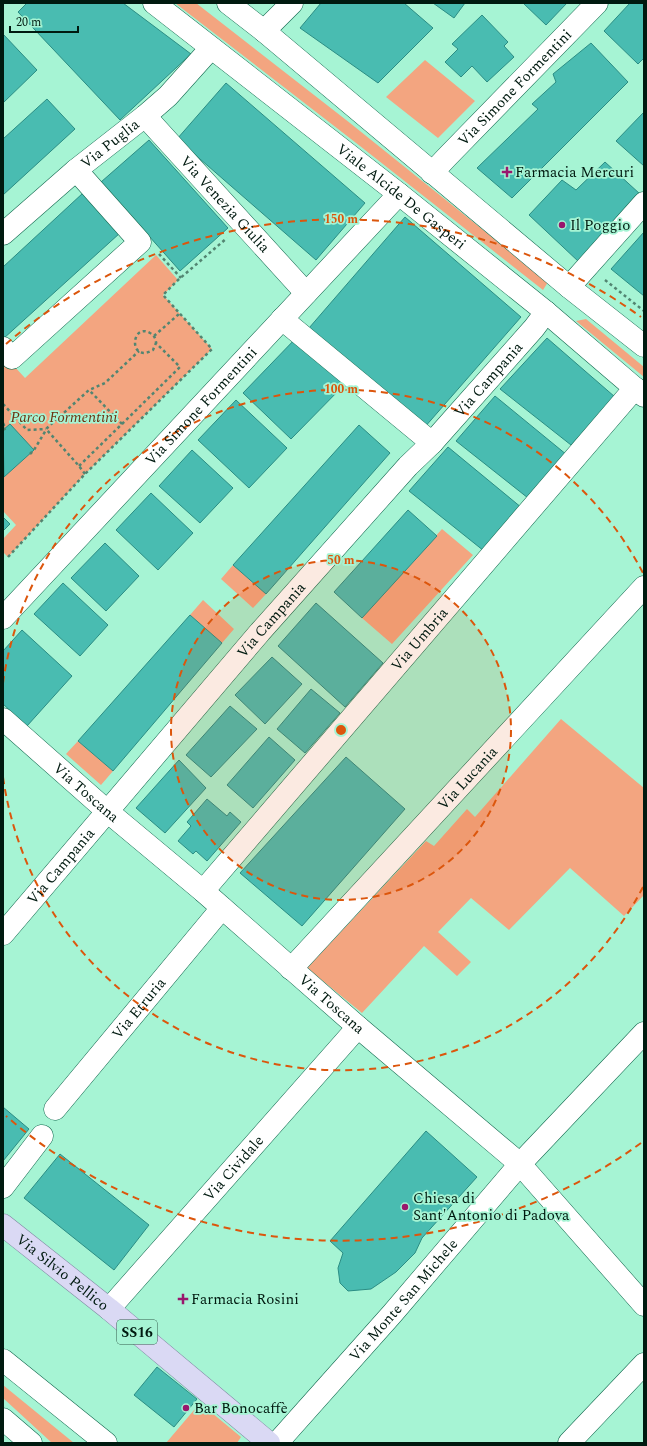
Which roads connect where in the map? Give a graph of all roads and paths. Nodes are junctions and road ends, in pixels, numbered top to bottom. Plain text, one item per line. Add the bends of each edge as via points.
1 (154, 3) edge
2 (228, 3) edge
3 (292, 3) edge
4 (597, 3) edge
5 (264, 31) junction
6 (211, 48) junction
7 (145, 116) junction
8 (76, 170) junction
9 (432, 173) junction
10 (399, 194) junction
11 (644, 203) edge
12 (3, 234) edge
13 (233, 234) dead end
14 (155, 249) dead end
15 (602, 277) dead end
16 (181, 278) junction
17 (569, 287) junction
18 (306, 293) junction
19 (644, 311) edge
20 (546, 312) junction
21 (179, 314) junction
22 (282, 319) junction
23 (154, 336) junction
24 (156, 343) junction
25 (644, 346) edge
26 (3, 348) edge
27 (139, 351) junction
28 (88, 390) junction
29 (640, 392) edge
30 (3, 404) edge
31 (122, 424) junction
32 (4, 426) edge
33 (46, 429) junction
34 (3, 430) edge
35 (432, 443) junction
36 (30, 454) dead end
37 (79, 466) junction
38 (85, 474) junction
39 (8, 557) dead end
40 (644, 586) edge
41 (3, 618) edge
42 (3, 719) edge
43 (107, 811) junction
44 (203, 891) junction
45 (222, 908) junction
46 (3, 934) edge
47 (291, 969) junction
48 (358, 1027) junction
49 (644, 1033) edge
50 (55, 1109) dead end
51 (42, 1136) dead end
52 (520, 1164) junction
53 (3, 1187) edge
54 (3, 1225) edge
55 (644, 1305) edge
56 (109, 1309) junction
57 (3, 1360) edge
58 (644, 1364) edge
59 (4, 1422) edge
60 (31, 1443) edge
61 (106, 1443) edge
62 (269, 1443) edge
63 (277, 1443) edge
64 (569, 1443) edge

1 - 6 street, Viale Alcide De Gasperi
2 - 5 street
3 - 5 street
4 - 9 street, Via Simone Formentini
5 - 9 street
6 - 7 street, Via Puglia via 168,96
6 - 10 street, Viale Alcide De Gasperi
7 - 8 street, Via Puglia
7 - 18 street, Via Venezia Giulia
8 - 12 street, Via Puglia
8 - 26 street via 140,242 12,358
9 - 17 street
10 - 18 street, Via Simone Formentini
10 - 20 street, Viale Alcide De Gasperi
11 - 17 street
13 - 16 path
14 - 16 path
15 - 19 path
16 - 21 path via 163,295
17 - 25 street
18 - 22 street, Via Simone Formentini
20 - 29 street, Viale Alcide De Gasperi
20 - 35 street, Via Campania
21 - 23 path
21 - 38 path via 212,349
22 - 35 street
22 - 41 street, Via Simone Formentini
23 - 24 path
23 - 27 path via 145,331 136,336 135,346
24 - 27 path via 150,352
24 - 31 path via 180,367
27 - 28 path via 105,384
28 - 31 path
28 - 33 path
29 - 44 street, Via Umbria
30 - 33 path via 27,430
31 - 37 path
32 - 34 path
33 - 36 path
33 - 37 path
35 - 43 street, Via Campania via 408,466 260,632
37 - 38 path
38 - 39 path
40 - 47 street, Via Lucania
42 - 43 street, Via Toscana
43 - 44 street, Via Toscana
43 - 46 street, Via Campania
44 - 45 street, Via Toscana
45 - 47 street, Via Toscana
45 - 50 street, Via Etruria
47 - 48 street, Via Toscana
48 - 52 street, Via Toscana
48 - 56 street, Via Cividale
49 - 52 street, Via Monte San Michele
51 - 53 street
52 - 55 street, Via Toscana
52 - 63 street, Via Monte San Michele
54 - 56 main road, Via Silvio Pellico / SS16
56 - 62 main road, Via Silvio Pellico / SS16
57 - 61 street
58 - 64 street
59 - 60 street

